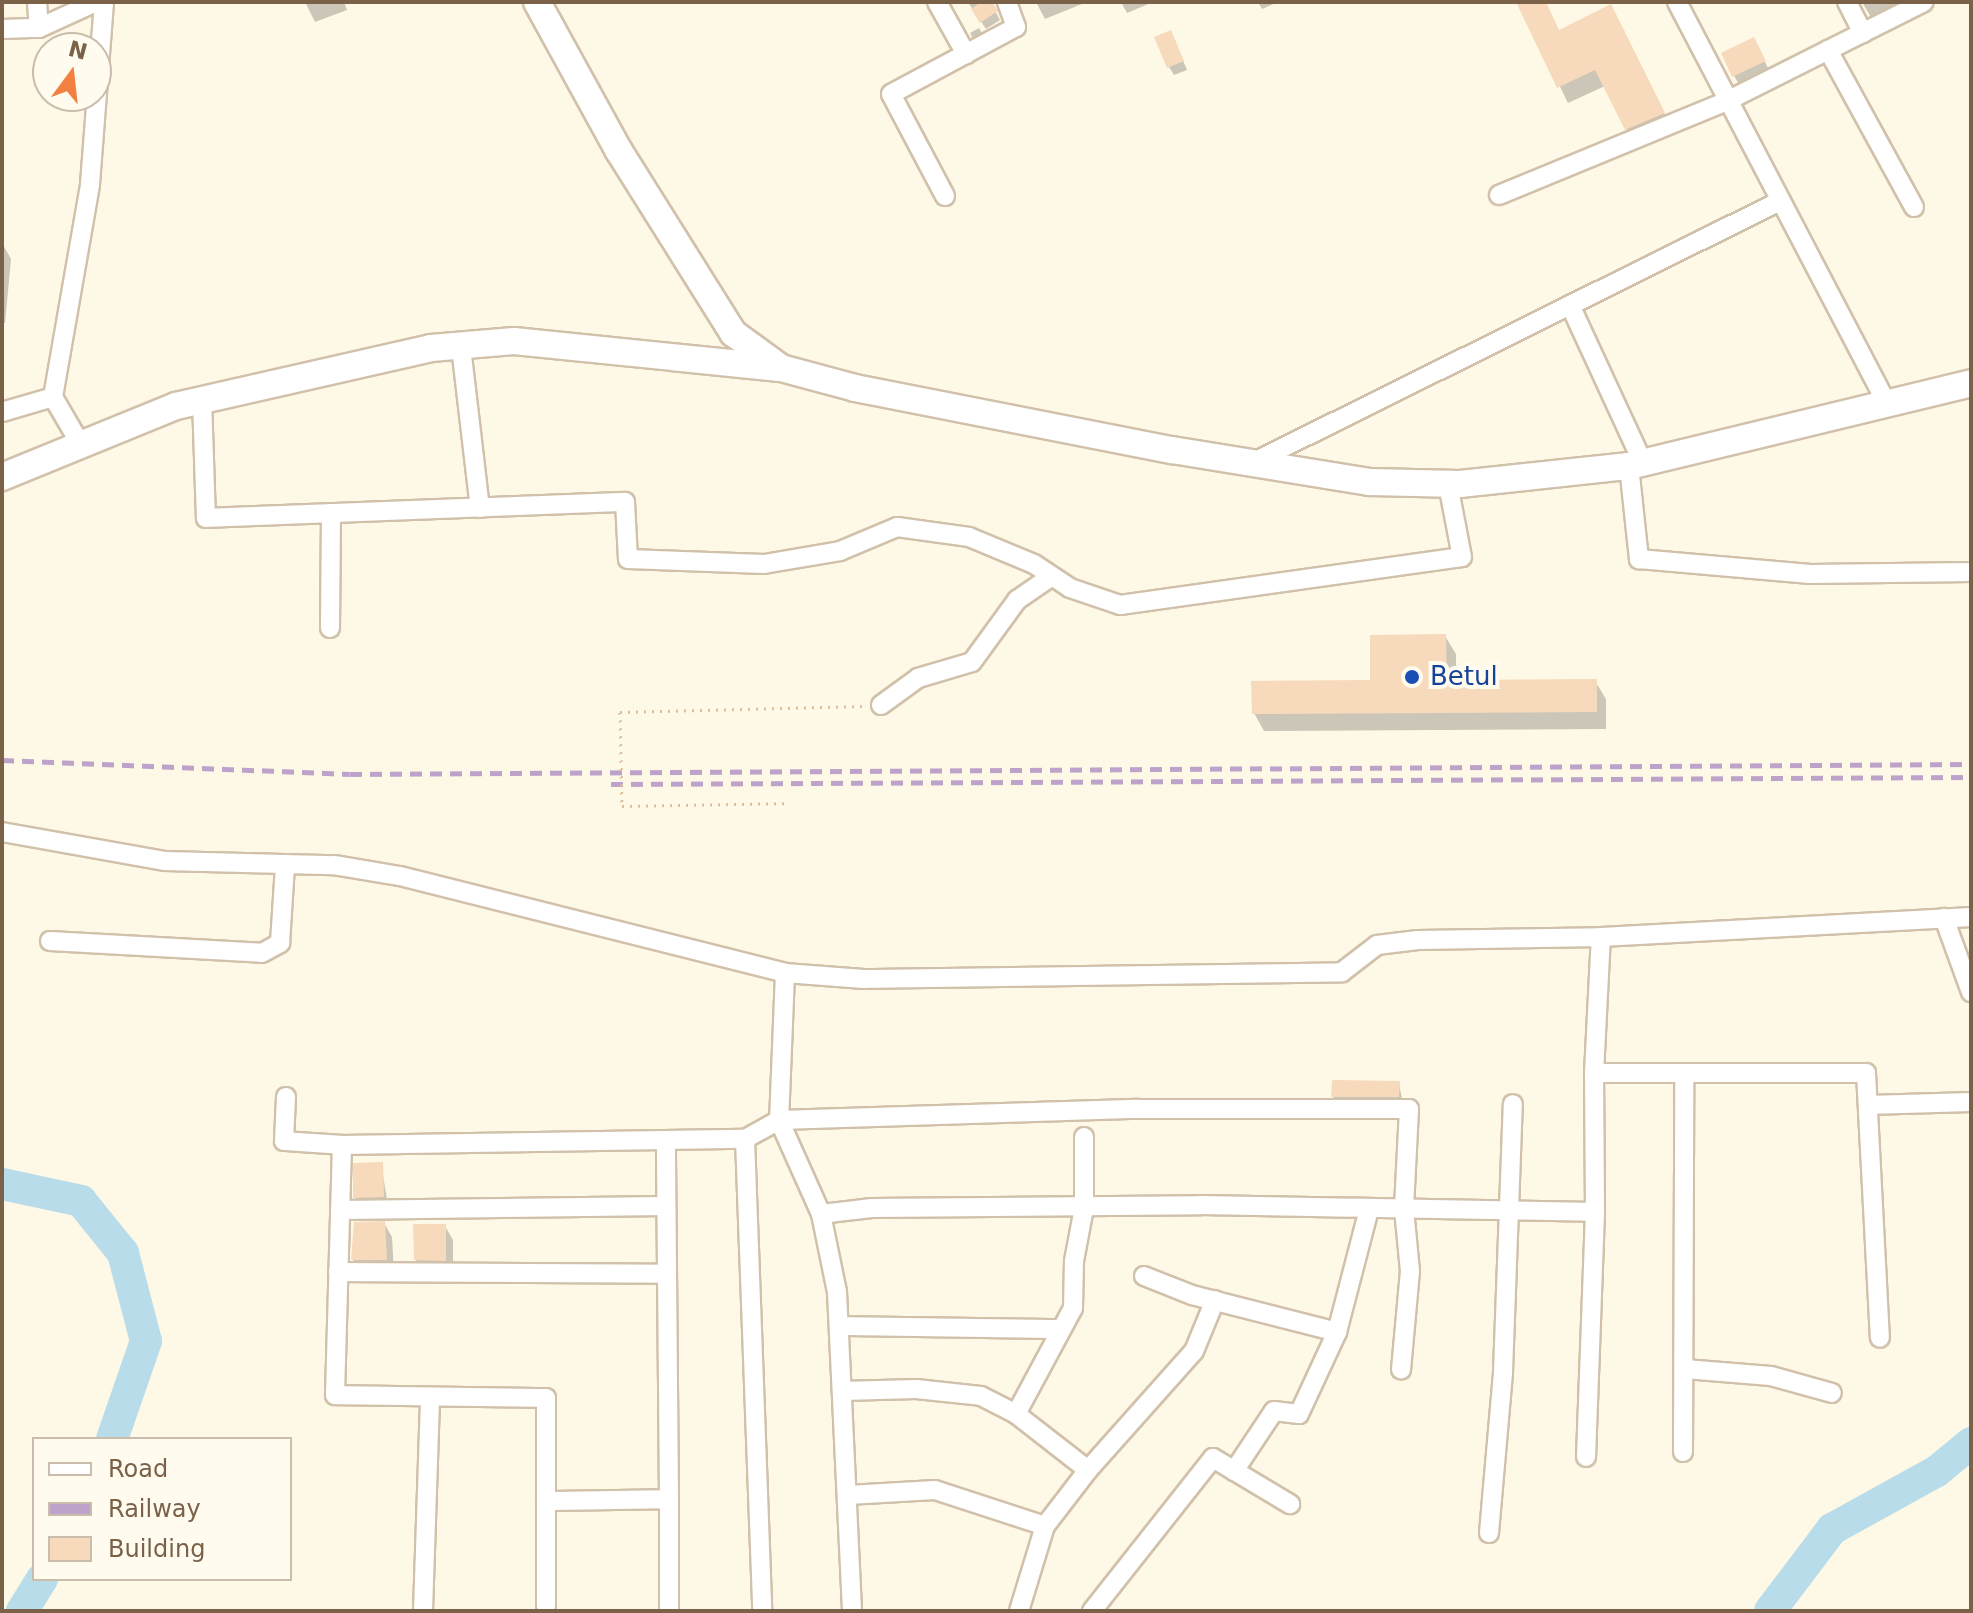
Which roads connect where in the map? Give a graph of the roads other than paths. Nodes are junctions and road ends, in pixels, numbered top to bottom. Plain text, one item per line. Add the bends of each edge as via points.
1 (37, 2) edge
2 (96, 2) edge
3 (104, 2) edge
4 (537, 2) edge
5 (937, 2) edge
6 (1007, 2) edge
7 (1677, 2) edge
8 (1847, 2) edge
9 (1924, 2) edge
10 (39, 28) junction
11 (2, 29) edge
12 (1863, 33) junction
13 (1828, 50) junction
14 (966, 54) junction
15 (1727, 101) junction
16 (1499, 195) dead end
17 (945, 196) dead end
18 (1780, 201) junction
19 (1914, 207) dead end
20 (1570, 305) junction
21 (461, 347) junction
22 (781, 368) junction
23 (1971, 383) edge
24 (53, 397) junction
25 (202, 399) junction
26 (1887, 404) junction
27 (2, 412) edge
28 (81, 445) junction
29 (1252, 463) junction
30 (1636, 465) junction
31 (2, 477) edge
32 (1448, 484) junction
33 (480, 508) junction
34 (331, 513) junction
35 (1971, 572) edge
36 (1052, 576) junction
37 (330, 628) dead end
38 (881, 705) road end
39 (2, 832) edge
40 (285, 865) junction
41 (1971, 917) edge
42 (1944, 918) junction
43 (1601, 937) junction
44 (50, 941) dead end
45 (785, 973) junction
46 (1971, 992) edge
47 (1594, 1073) junction
48 (1684, 1073) junction
49 (286, 1097) dead end
50 (1971, 1102) edge
51 (1513, 1104) dead end
52 (1868, 1105) junction
53 (779, 1120) junction
54 (1084, 1137) dead end
55 (745, 1139) junction
56 (666, 1140) junction
57 (342, 1145) junction
58 (666, 1206) junction
59 (1084, 1208) junction
60 (1369, 1209) junction
61 (1404, 1209) junction
62 (340, 1210) junction
63 (1507, 1211) junction
64 (1595, 1212) junction
65 (821, 1214) junction
66 (338, 1272) junction
67 (667, 1274) junction
68 (1144, 1276) dead end
69 (1215, 1300) junction
70 (839, 1326) junction
71 (1060, 1329) junction
72 (1337, 1332) junction
73 (1880, 1338) dead end
74 (1685, 1369) junction
75 (1401, 1370) dead end
76 (842, 1391) junction
77 (1832, 1393) dead end
78 (430, 1397) junction
79 (1016, 1414) junction
80 (1683, 1452) dead end
81 (1586, 1457) dead end
82 (1088, 1470) junction
83 (1234, 1471) junction
84 (848, 1495) junction
85 (669, 1499) junction
86 (546, 1501) junction
87 (1290, 1504) dead end
88 (1045, 1526) junction
89 (1489, 1533) dead end
90 (546, 1606) dead end
91 (423, 1611) edge
92 (669, 1611) edge
93 (762, 1611) edge
94 (852, 1611) edge
95 (1019, 1611) edge
96 (1092, 1611) edge

1 - 10 street
2 - 10 street
3 - 24 street via 90,184
4 - 22 main road via 619,151 733,333
5 - 14 street
6 - 14 street via 1016,27
7 - 15 street
8 - 12 street
9 - 12 street
10 - 11 street
12 - 13 street
13 - 15 street
13 - 19 street
14 - 17 street via 891,94
15 - 16 street
15 - 18 street
18 - 20 street
18 - 26 street
20 - 29 street
20 - 30 street
21 - 22 main road via 514,341
21 - 25 main road via 288,377
21 - 33 street
22 - 29 main road via 855,388
23 - 26 main road
24 - 27 street
24 - 28 street
25 - 28 main road
25 - 34 street via 206,518
26 - 30 main road
28 - 31 main road
29 - 32 main road via 1370,482
30 - 32 main road
30 - 35 street via 1639,559 1810,574
32 - 36 street via 1462,557 1120,605
33 - 34 street
33 - 36 street via 625,502 628,559 764,564 840,551 897,527 969,537
34 - 37 street
36 - 38 street via 1017,600 972,662 918,678
39 - 40 street via 165,861
40 - 44 street via 280,943 262,953
40 - 45 street via 334,865 400,876
41 - 42 street
42 - 43 street
42 - 46 street
43 - 45 street via 1377,945 1342,972 864,979
43 - 47 street
45 - 53 street
47 - 48 street
47 - 64 street
48 - 52 street via 1866,1073
48 - 74 street
49 - 57 street via 284,1141
50 - 52 street
51 - 63 street
52 - 73 street
53 - 55 street
53 - 61 street via 1138,1109 1409,1109
53 - 65 street
54 - 59 street
55 - 56 street
55 - 93 street
56 - 57 street
56 - 58 street
57 - 62 street
58 - 62 street
58 - 67 street
59 - 60 street
59 - 65 street via 872,1208
59 - 71 street via 1074,1261 1073,1308
60 - 61 street
60 - 72 street
61 - 63 street
61 - 75 street via 1410,1271
62 - 66 street
63 - 64 street
63 - 89 street via 1503,1372
64 - 81 street
65 - 70 street
66 - 67 street
66 - 78 street via 335,1395
67 - 85 street
68 - 69 street
69 - 72 street
69 - 82 street via 1194,1351
70 - 71 street
70 - 76 street
71 - 79 street
72 - 83 street via 1299,1414 1274,1411
74 - 77 street via 1771,1376
74 - 80 street
76 - 79 street via 955,1392 981,1396
76 - 84 street
78 - 86 street via 546,1398
78 - 91 street
79 - 82 street
82 - 88 street
83 - 87 street
83 - 96 street via 1213,1458
84 - 88 street via 935,1490
84 - 94 street
85 - 86 street
85 - 92 street
86 - 90 street
88 - 95 street

